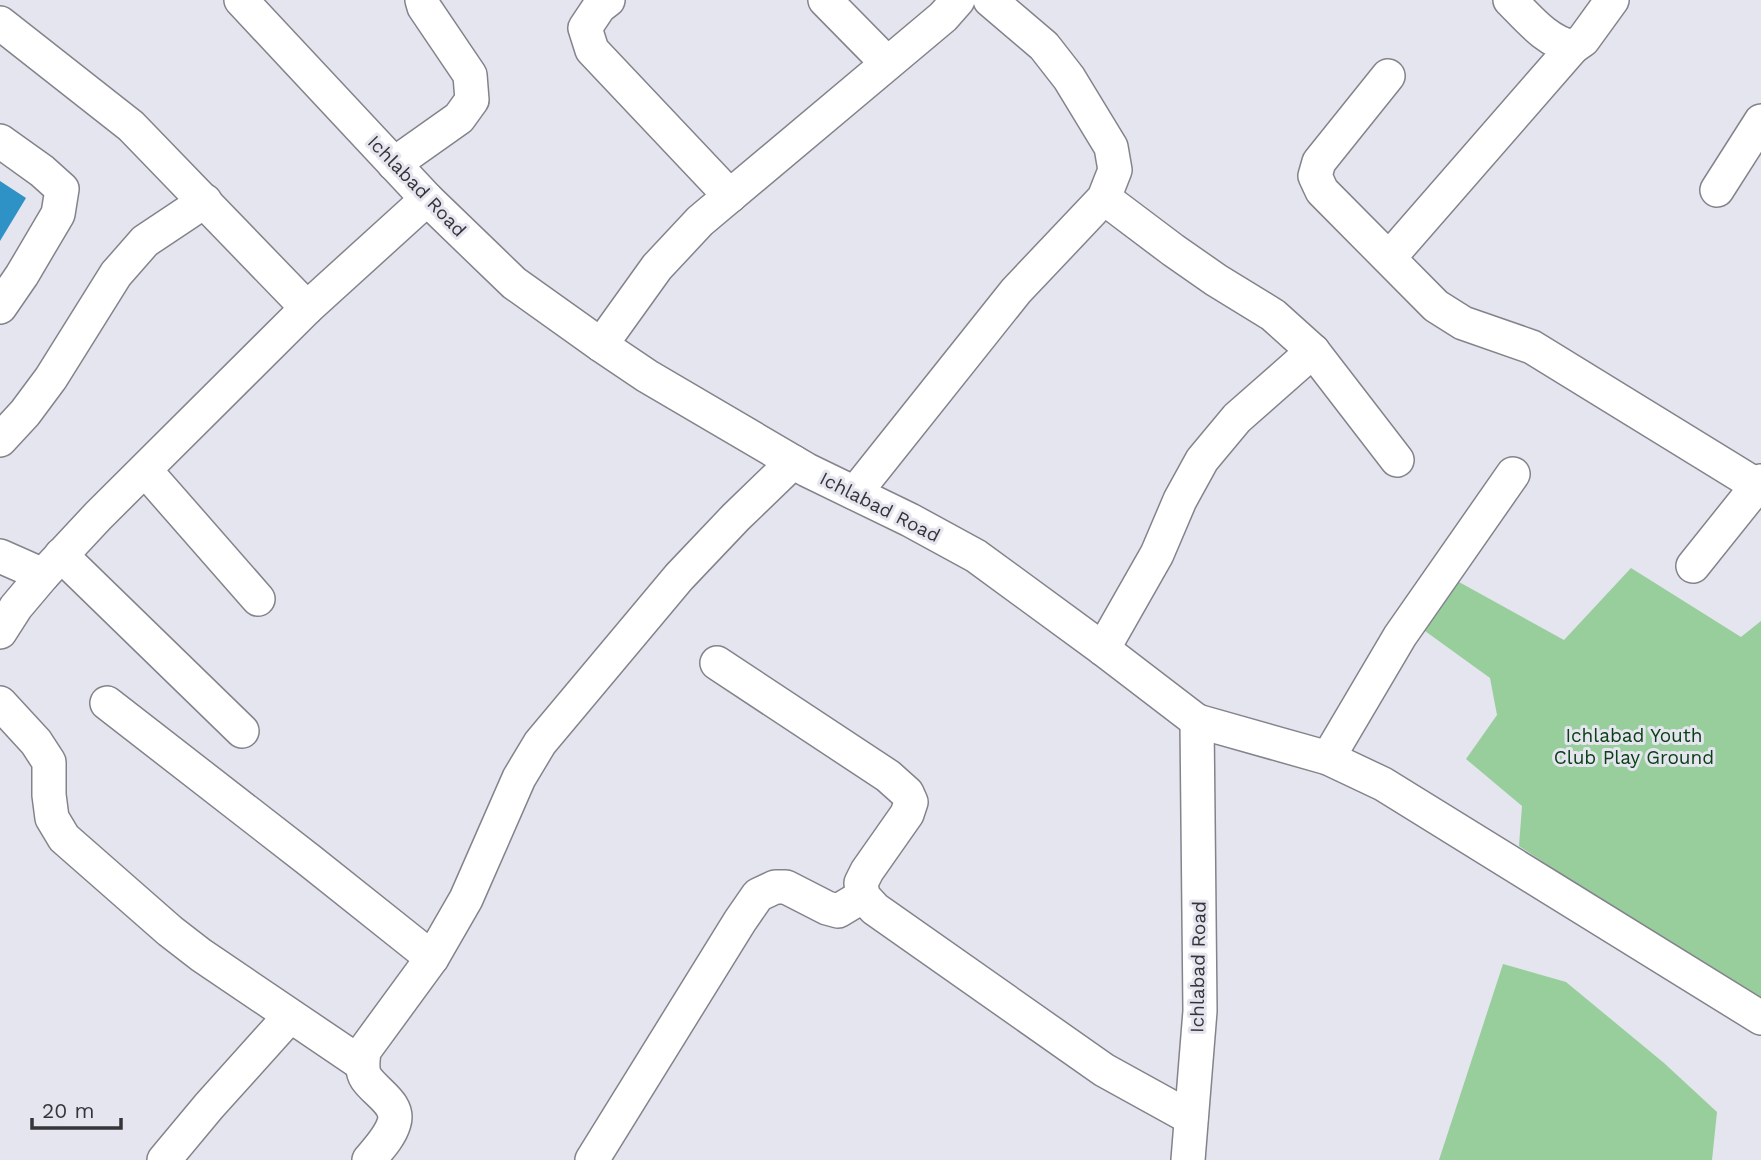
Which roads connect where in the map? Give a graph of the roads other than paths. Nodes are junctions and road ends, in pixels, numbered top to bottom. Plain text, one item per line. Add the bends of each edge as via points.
1 (241, 0) edge
2 (422, 0) edge
3 (608, 0) edge
4 (825, 0) edge
5 (958, 0) edge
6 (1510, 0) edge
7 (1612, 0) edge
8 (1011, 7) edge
9 (0, 23) edge
10 (1573, 47) junction
11 (887, 63) junction
12 (1388, 76) dead end
13 (1761, 121) edge
14 (0, 141) edge
15 (394, 164) junction
16 (1717, 190) dead end
17 (730, 196) junction
18 (1104, 198) junction
19 (427, 199) junction
20 (205, 201) junction
21 (1388, 258) junction
22 (0, 307) edge
23 (307, 308) junction
24 (601, 345) junction
25 (1313, 351) junction
26 (0, 440) edge
27 (1398, 460) dead end
28 (793, 462) junction
29 (145, 470) junction
30 (1513, 474) dead end
31 (1760, 485) edge
32 (855, 493) junction
33 (0, 556) edge
34 (52, 565) junction
35 (1693, 566) dead end
36 (258, 599) dead end
37 (0, 632) edge
38 (1103, 649) junction
39 (717, 663) dead end
40 (0, 703) edge
41 (107, 703) dead end
42 (1198, 721) junction
43 (242, 731) dead end
44 (1328, 758) junction
45 (863, 896) junction
46 (432, 958) junction
47 (290, 1016) junction
48 (1761, 1018) edge
49 (362, 1065) junction
50 (1191, 1118) junction
51 (164, 1160) edge
52 (369, 1160) edge
53 (592, 1160) edge
54 (1188, 1160) edge

1 - 15 street, Ichlabad Road
2 - 15 street via 470,75 472,100 459,118
3 - 17 street via 585,28 592,50
4 - 11 street
5 - 11 street
6 - 10 street via 1552,40
7 - 10 street
8 - 18 street via 1069,78 1111,148 1115,170
9 - 20 street via 131,126
10 - 21 street
11 - 17 street
12 - 21 street via 1319,162 1315,176 1322,191
13 - 16 street
14 - 22 street via 62,189 58,214
15 - 19 street, Ichlabad Road
17 - 24 street via 657,267
18 - 25 street via 1216,280 1273,315
18 - 32 street via 1016,291
19 - 23 street
19 - 24 street, Ichlabad Road via 514,283
20 - 23 street
20 - 26 street via 145,241 116,274 51,378
21 - 31 street via 1436,306 1454,317 1532,347
23 - 29 street
24 - 28 street, Ichlabad Road
25 - 27 street
25 - 38 street via 1237,418 1202,460 1157,554
28 - 32 street, Ichlabad Road
28 - 46 street via 679,577 540,743 519,778 466,899
29 - 34 street
29 - 36 street
30 - 44 street via 1400,636
31 - 35 street
32 - 38 street, Ichlabad Road via 976,556
33 - 34 street
34 - 37 street
34 - 43 street
38 - 42 street, Ichlabad Road
39 - 45 street via 907,793 911,802 907,814 867,870
40 - 47 street via 49,762 52,818 64,838 170,931
41 - 46 street
42 - 44 street
42 - 50 street, Ichlabad Road via 1200,1011
44 - 48 street via 1383,785
45 - 50 street via 874,909 1104,1070
45 - 53 street via 838,911 786,887 758,895
46 - 49 street via 365,1051
47 - 49 street
47 - 51 street
49 - 52 street via 366,1077 394,1110 395,1121
50 - 54 street, Ichlabad Road

